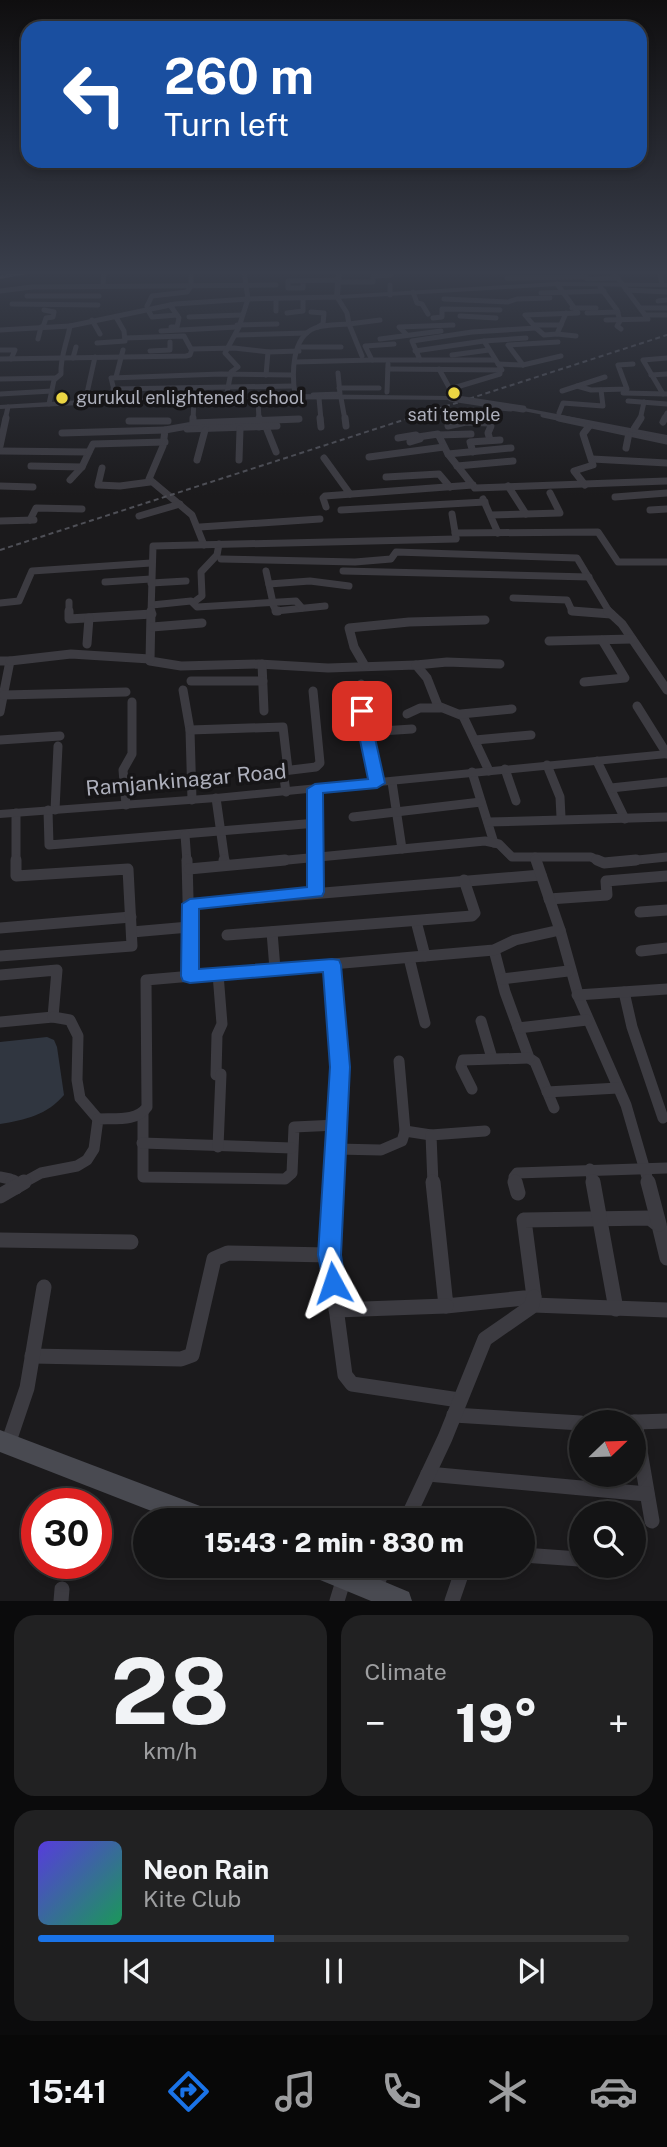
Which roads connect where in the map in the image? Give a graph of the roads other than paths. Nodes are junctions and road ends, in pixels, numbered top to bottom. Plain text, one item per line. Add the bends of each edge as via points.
1 (66, 346) edge
2 (150, 346) edge
3 (170, 346) edge
4 (189, 346) edge
5 (303, 346) edge
6 (358, 346) edge
7 (366, 346) edge
8 (413, 346) edge
9 (452, 346) edge
10 (487, 346) edge
11 (509, 346) edge
12 (76, 347) dead end
13 (229, 347) junction
14 (341, 347) dead end
15 (107, 348) dead end
16 (205, 348) joint
17 (123, 349) dead end
18 (191, 349) junction
19 (0, 350) edge
20 (489, 350) junction
21 (415, 351) junction
22 (269, 352) junction
23 (149, 354) junction
24 (298, 354) junction
25 (447, 355) dead end
26 (362, 356) junction
27 (561, 356) dead end
28 (104, 357) junction
29 (120, 357) junction
30 (60, 358) junction
31 (73, 358) junction
32 (95, 358) junction
33 (371, 358) junction
34 (667, 358) edge
35 (0, 359) edge
36 (11, 359) junction
37 (389, 360) junction
38 (420, 360) junction
39 (353, 361) junction
40 (326, 362) junction
41 (633, 364) dead end
42 (498, 365) junction
43 (525, 366) junction
44 (388, 369) junction
45 (439, 369) junction
46 (457, 369) junction
47 (354, 371) dead end
48 (326, 372) dead end
49 (338, 373) dead end
50 (667, 374) edge
51 (231, 375) junction
52 (266, 375) junction
53 (291, 375) junction
54 (651, 375) junction
55 (116, 377) junction
56 (605, 377) dead end
57 (56, 378) junction
58 (0, 379) edge
59 (466, 385) junction
60 (229, 386) junction
61 (293, 386) junction
62 (577, 386) junction
63 (190, 387) junction
64 (339, 388) junction
65 (379, 388) dead end
66 (113, 389) junction
67 (601, 390) junction
68 (52, 391) junction
69 (562, 391) dead end
70 (387, 392) dead end
71 (623, 393) dead end
72 (0, 394) edge
73 (654, 394) junction
74 (665, 394) edge
75 (295, 395) junction
76 (229, 398) junction
77 (319, 398) junction
78 (341, 398) junction
79 (192, 399) junction
80 (258, 399) junction
81 (454, 400) junction
82 (112, 401) junction
83 (628, 401) dead end
84 (85, 402) junction
85 (644, 402) junction
86 (655, 403) junction
87 (49, 404) junction
88 (667, 404) edge
89 (4, 407) edge
90 (170, 407) dead end
91 (523, 410) joint
92 (559, 413) dead end
93 (667, 413) edge
94 (299, 419) dead end
95 (129, 421) dead end
96 (145, 421) junction
97 (168, 421) junction
98 (663, 422) dead end
99 (193, 423) junction
100 (488, 423) junction
101 (261, 425) junction
102 (590, 425) junction
103 (288, 426) dead end
104 (346, 426) dead end
105 (447, 426) dead end
106 (321, 427) dead end
107 (184, 428) junction
108 (240, 429) junction
109 (166, 430) junction
110 (205, 430) junction
111 (126, 431) junction
112 (143, 431) junction
113 (632, 431) junction
114 (62, 433) dead end
115 (471, 434) dead end
116 (438, 435) junction
117 (418, 437) junction
118 (398, 438) dead end
119 (650, 438) junction
120 (32, 439) dead end
121 (667, 439) edge
122 (490, 440) junction
123 (500, 440) dead end
124 (410, 442) dead end
125 (120, 443) junction
126 (162, 443) junction
127 (444, 447) junction
128 (649, 447) dead end
129 (512, 448) dead end
130 (626, 448) dead end
131 (0, 449) edge
132 (28, 451) junction
133 (89, 452) junction
134 (276, 452) dead end
135 (473, 452) junction
136 (448, 454) junction
137 (369, 457) dead end
138 (324, 458) dead end
139 (592, 459) junction
140 (197, 460) dead end
141 (239, 460) dead end
142 (513, 461) dead end
143 (651, 462) junction
144 (667, 463) edge
145 (32, 466) dead end
146 (457, 466) junction
147 (82, 467) junction
148 (102, 468) dead end
149 (386, 477) dead end
150 (70, 480) dead end
151 (150, 482) junction
152 (667, 482) edge
153 (586, 485) junction
154 (0, 486) edge
155 (450, 486) junction
156 (474, 486) junction
157 (508, 486) junction
158 (33, 487) dead end
159 (550, 493) dead end
160 (667, 493) edge
161 (349, 494) junction
162 (615, 497) dead end
163 (485, 502) junction
164 (180, 503) junction
165 (326, 507) dead end
166 (82, 509) dead end
167 (667, 509) edge
168 (341, 510) dead end
169 (650, 510) dead end
170 (452, 514) dead end
171 (526, 514) junction
172 (491, 515) junction
173 (139, 516) dead end
174 (320, 519) dead end
175 (0, 522) edge
176 (200, 527) junction
177 (498, 533) junction
178 (456, 536) junction
179 (219, 544) junction
180 (204, 545) junction
181 (457, 553) junction
182 (481, 553) junction
183 (221, 559) dead end
184 (667, 562) edge
185 (151, 563) junction
186 (266, 571) dead end
187 (343, 571) dead end
188 (482, 573) junction
189 (589, 577) junction
190 (151, 581) junction
191 (186, 581) dead end
192 (105, 582) dead end
193 (269, 583) junction
194 (349, 586) dead end
195 (513, 598) dead end
196 (69, 601) dead end
197 (194, 602) junction
198 (273, 603) junction
199 (0, 604) edge
200 (325, 606) dead end
201 (152, 609) junction
202 (611, 614) junction
203 (89, 618) junction
204 (485, 620) dead end
205 (202, 623) dead end
206 (152, 627) junction
207 (632, 639) junction
208 (602, 640) junction
209 (549, 641) dead end
210 (87, 644) dead end
211 (150, 659) junction
212 (0, 661) edge
213 (10, 661) junction
214 (262, 664) junction
215 (500, 664) dead end
216 (416, 665) junction
217 (365, 666) junction
218 (191, 681) dead end
219 (263, 681) junction
220 (584, 682) dead end
221 (361, 684) dead end
222 (183, 690) dead end
223 (667, 690) edge
224 (313, 691) dead end
225 (126, 692) dead end
226 (4, 695) junction
227 (132, 702) dead end
228 (637, 706) dead end
229 (440, 708) junction
230 (512, 709) dead end
231 (264, 711) dead end
232 (0, 712) edge
233 (461, 714) junction
234 (190, 730) junction
235 (366, 732) junction
236 (531, 735) dead end
237 (0, 740) edge
238 (475, 740) junction
239 (667, 754) edge
240 (597, 761) junction
241 (547, 765) junction
242 (505, 769) junction
243 (288, 770) junction
244 (489, 771) junction
245 (472, 772) junction
246 (393, 782) junction
247 (667, 782) edge
248 (377, 783) junction
249 (611, 788) junction
250 (315, 789) junction
251 (286, 792) junction
252 (216, 798) junction
253 (192, 800) junction
254 (516, 801) dead end
255 (481, 802) junction
256 (125, 805) junction
257 (52, 810) junction
258 (16, 813) junction
259 (397, 813) junction
260 (0, 814) edge
261 (353, 817) dead end
262 (562, 817) junction
263 (667, 817) edge
264 (625, 819) junction
265 (488, 822) junction
266 (317, 823) junction
267 (222, 832) junction
268 (185, 835) junction
269 (494, 843) junction
270 (402, 849) junction
271 (316, 857) junction
272 (535, 857) junction
273 (667, 857) edge
274 (225, 865) junction
275 (189, 869) junction
276 (541, 874) junction
277 (667, 876) edge
278 (464, 880) junction
279 (316, 892) junction
280 (549, 899) junction
281 (190, 904) junction
282 (667, 910) edge
283 (640, 912) dead end
284 (131, 917) junction
285 (416, 921) junction
286 (189, 927) junction
287 (0, 928) edge
288 (560, 930) junction
289 (132, 932) junction
290 (272, 932) junction
291 (227, 935) dead end
292 (667, 948) edge
293 (494, 950) junction
294 (641, 951) dead end
295 (0, 956) edge
296 (425, 956) junction
297 (409, 958) junction
298 (332, 965) junction
299 (275, 970) junction
300 (568, 971) junction
301 (218, 974) junction
302 (0, 975) edge
303 (190, 976) junction
304 (502, 979) junction
305 (667, 989) edge
306 (624, 992) junction
307 (577, 995) junction
308 (53, 1017) junction
309 (587, 1020) junction
310 (481, 1021) dead end
311 (0, 1022) edge
312 (425, 1023) dead end
313 (518, 1028) junction
314 (492, 1058) junction
315 (529, 1058) junction
316 (399, 1060) dead end
317 (618, 1088) junction
318 (472, 1089) dead end
319 (547, 1092) junction
320 (554, 1108) dead end
321 (143, 1113) junction
322 (663, 1118) dead end
323 (98, 1119) junction
324 (337, 1125) junction
325 (405, 1131) junction
326 (485, 1131) dead end
327 (431, 1135) junction
328 (142, 1143) junction
329 (218, 1147) junction
330 (292, 1148) junction
331 (336, 1149) junction
332 (645, 1168) junction
333 (667, 1168) edge
334 (590, 1169) junction
335 (0, 1177) edge
336 (16, 1187) junction
337 (518, 1193) dead end
338 (0, 1196) edge
339 (600, 1220) junction
340 (659, 1224) junction
341 (0, 1240) edge
342 (131, 1242) dead end
343 (330, 1255) junction
344 (667, 1258) edge
345 (44, 1287) dead end
346 (534, 1301) junction
347 (446, 1306) junction
348 (616, 1309) junction
349 (337, 1310) junction
350 (667, 1310) edge
351 (32, 1356) junction
352 (456, 1408) junction
353 (667, 1421) edge
354 (569, 1422) edge
355 (646, 1422) edge
356 (4, 1443) edge
357 (428, 1474) junction
358 (646, 1488) edge
359 (647, 1494) junction
360 (174, 1508) edge
361 (412, 1508) edge
362 (652, 1521) dead end
363 (535, 1556) edge
364 (569, 1558) edge
365 (380, 1578) edge
366 (460, 1578) edge
367 (341, 1589) edge
368 (374, 1590) junction
369 (400, 1601) edge
370 (452, 1601) edge

1 - 30 street
2 - 23 street
3 - 23 street
4 - 18 street
5 - 24 street
6 - 26 street
7 - 33 street
8 - 21 street
9 - 21 street
10 - 20 street
11 - 43 street
12 - 31 street
13 - 16 street
13 - 22 street
13 - 51 street via 225,355 238,367
14 - 24 street
15 - 28 street
16 - 18 street
17 - 29 street
18 - 23 street via 189,356
19 - 36 street via 15,350
20 - 25 street
20 - 42 street
21 - 38 street
22 - 24 street
22 - 52 street
23 - 29 street
24 - 26 street
24 - 40 street
24 - 53 street
26 - 33 street
27 - 43 street
28 - 29 street
28 - 32 street
29 - 55 street
30 - 31 street
30 - 36 street
30 - 57 street via 63,370
31 - 32 street
32 - 84 street
33 - 37 street
33 - 39 street
34 - 54 street via 643,360
35 - 36 street
37 - 38 street
37 - 44 street
38 - 42 street
39 - 40 street
39 - 47 street
40 - 48 street
41 - 67 street via 618,365 626,389
42 - 43 street
42 - 46 street
42 - 59 street via 500,374
44 - 45 street
44 - 70 street
45 - 46 street
45 - 59 street via 449,389
46 - 59 street
49 - 64 street
50 - 54 street
51 - 52 street
51 - 55 street
51 - 60 street
52 - 53 street
53 - 61 street
54 - 74 street
55 - 66 street via 109,379
56 - 62 street
57 - 58 street
57 - 68 street
60 - 61 street
60 - 63 street
60 - 76 street
61 - 75 street
62 - 67 street
62 - 69 street
63 - 66 street
63 - 79 street
64 - 65 street
64 - 75 street via 340,394
66 - 82 street
67 - 92 street via 602,406 573,400 563,403
68 - 72 street
68 - 87 street
71 - 73 street
73 - 74 street
73 - 86 street
75 - 76 street
76 - 79 street
76 - 80 street
76 - 81 street via 358,395
77 - 78 street
77 - 80 street
77 - 106 street
78 - 81 street
78 - 104 street
79 - 82 street
79 - 99 street
80 - 101 street
81 - 91 street, bridge
82 - 84 street
83 - 85 street
84 - 87 street
85 - 86 street
85 - 113 street
86 - 88 street
87 - 89 street
89 - 131 street
90 - 97 street
91 - 121 street
93 - 98 street
94 - 101 street
95 - 96 street
96 - 97 street
96 - 112 street
97 - 109 street
99 - 101 street
99 - 107 street
100 - 102 street via 503,407
100 - 105 street
100 - 122 street via 492,426
101 - 103 street
101 - 108 street
101 - 134 street
102 - 113 street
102 - 139 street via 583,434
107 - 109 street
107 - 110 street
108 - 110 street
108 - 141 street
109 - 112 street
109 - 126 street
110 - 140 street
111 - 112 street
111 - 114 street
111 - 125 street
113 - 119 street
113 - 130 street
115 - 116 street
116 - 117 street
116 - 127 street
117 - 118 street
117 - 124 street
119 - 121 street
119 - 128 street
120 - 132 street
122 - 123 street
122 - 135 street via 470,442
125 - 126 street
125 - 133 street via 93,444
126 - 151 street
127 - 136 street
127 - 137 street
129 - 135 street
131 - 132 street
132 - 133 street
133 - 147 street
135 - 136 street
136 - 146 street
138 - 161 street
139 - 143 street
139 - 153 street via 592,466 574,469
142 - 146 street
143 - 144 street
143 - 152 street
145 - 147 street
146 - 156 street
147 - 150 street
148 - 151 street via 97,484
149 - 155 street via 439,474
151 - 164 street
152 - 153 street
153 - 157 street
154 - 158 street
155 - 156 street
155 - 161 street
156 - 157 street
156 - 163 street
157 - 171 street
159 - 171 street via 560,513
160 - 162 street
161 - 165 street via 323,496
163 - 168 street
163 - 172 street
164 - 173 street
164 - 176 street
166 - 175 street via 36,508 33,520
167 - 169 street
170 - 178 street
171 - 172 street
172 - 177 street
174 - 176 street
176 - 180 street
177 - 178 street
177 - 184 street via 598,532 618,562
178 - 179 street
178 - 181 street
179 - 180 street
179 - 197 street via 217,555 201,572 202,596
180 - 185 street via 153,546
181 - 182 street
181 - 183 street via 396,552 391,559 364,562
182 - 188 street
182 - 189 street via 577,558
185 - 190 street
185 - 199 street via 32,571 19,601
186 - 193 street
187 - 188 street
188 - 189 street
189 - 202 street
190 - 191 street
190 - 192 street
190 - 201 street
193 - 194 street
193 - 198 street
195 - 202 street via 566,600 572,611
196 - 203 street via 68,619
197 - 198 street via 197,607
197 - 201 street
198 - 200 street via 276,611
201 - 203 street
201 - 206 street
202 - 207 street
203 - 210 street
204 - 217 street via 349,628
205 - 206 street
206 - 211 street
207 - 208 street
207 - 223 street
208 - 209 street
208 - 220 street via 625,678
211 - 213 street via 71,653
211 - 214 street via 181,666
212 - 213 street
213 - 226 street
214 - 217 street
214 - 219 street
215 - 216 street via 443,660
216 - 217 street
216 - 229 street
218 - 219 street
219 - 231 street
221 - 235 street
222 - 234 street
224 - 243 street via 320,764
225 - 226 street
226 - 232 street
227 - 256 street via 132,754 123,770
228 - 239 street
229 - 233 street
229 - 235 street via 406,712 414,734
230 - 233 street
233 - 238 street
234 - 243 street via 283,727
234 - 253 street
235 - 248 street
236 - 238 street
237 - 257 street via 59,741
238 - 244 street
239 - 240 street, Ramjankinagar Road
240 - 241 street, Ramjankinagar Road
240 - 249 street
241 - 242 street, Ramjankinagar Road
241 - 262 street via 560,797
242 - 244 street, Ramjankinagar Road
242 - 254 street
243 - 251 street via 282,773
244 - 245 street, Ramjankinagar Road
245 - 246 street, Ramjankinagar Road
245 - 255 street
246 - 248 street, Ramjankinagar Road
246 - 259 street
247 - 249 street
248 - 250 street, Ramjankinagar Road
249 - 264 street
250 - 251 street, Ramjankinagar Road
250 - 266 street
251 - 252 street, Ramjankinagar Road
252 - 253 street, Ramjankinagar Road
252 - 267 street
253 - 256 street, Ramjankinagar Road
255 - 259 street
255 - 265 street
256 - 257 street, Ramjankinagar Road
257 - 258 street, Ramjankinagar Road
257 - 268 street via 47,845
258 - 260 street, Ramjankinagar Road
258 - 284 street via 16,876 127,868
259 - 261 street
259 - 270 street
262 - 264 street
262 - 265 street
263 - 264 street
265 - 269 street
266 - 267 street
266 - 271 street
267 - 268 street
267 - 274 street
268 - 275 street
269 - 270 street
269 - 272 street via 512,857
270 - 271 street
271 - 274 street
271 - 279 street
272 - 273 street via 588,856 604,863
272 - 276 street
274 - 275 street
275 - 281 street
276 - 278 street
276 - 280 street
277 - 280 street via 606,881 607,895
278 - 279 street
278 - 285 street via 474,915
279 - 281 street
280 - 288 street
281 - 286 street
282 - 283 street
284 - 287 street
284 - 289 street
285 - 290 street
285 - 296 street
286 - 289 street
286 - 303 street
288 - 293 street
288 - 300 street
289 - 295 street via 129,948
290 - 291 street
290 - 299 street
292 - 294 street
293 - 296 street
293 - 304 street
296 - 297 street
297 - 298 street
297 - 312 street
298 - 299 street
298 - 324 street via 340,1067
299 - 301 street
300 - 304 street
300 - 307 street
301 - 303 street
301 - 329 street via 222,1024 217,1035
302 - 308 street via 57,970
303 - 321 street via 145,982 147,1107
304 - 313 street
305 - 306 street
306 - 307 street
306 - 322 street
307 - 309 street
308 - 311 street
308 - 323 street via 70,1020 78,1036 80,1098
309 - 313 street
309 - 317 street
310 - 314 street
313 - 315 street
314 - 315 street
314 - 318 street via 460,1063
315 - 319 street
316 - 325 street
317 - 319 street
317 - 332 street
319 - 320 street
321 - 323 street
321 - 328 street
323 - 336 street via 94,1149 87,1160 41,1173
324 - 330 street via 295,1126
324 - 331 street
325 - 327 street
325 - 331 street via 402,1141 381,1150
326 - 327 street
327 - 347 street
328 - 329 street
328 - 330 street via 143,1177 285,1179 292,1173
329 - 330 street
331 - 343 street
332 - 333 street
332 - 334 street
332 - 340 street
334 - 337 street via 517,1173
334 - 339 street
335 - 336 street via 10,1179
336 - 338 street
339 - 340 street via 650,1218
339 - 346 street via 524,1220
339 - 348 street
340 - 344 street
341 - 342 street
343 - 349 street
343 - 351 street via 228,1253 214,1259 192,1355 181,1359
345 - 351 street
346 - 347 street
346 - 348 street
346 - 352 street via 485,1339
347 - 349 street
348 - 350 street
349 - 352 street via 348,1381
351 - 356 street via 27,1388
352 - 354 street
352 - 357 street
353 - 355 street
356 - 360 main road
357 - 359 street
357 - 361 street
358 - 359 street
359 - 362 street
363 - 364 street
365 - 368 street
366 - 370 street
367 - 368 main road
368 - 369 main road

